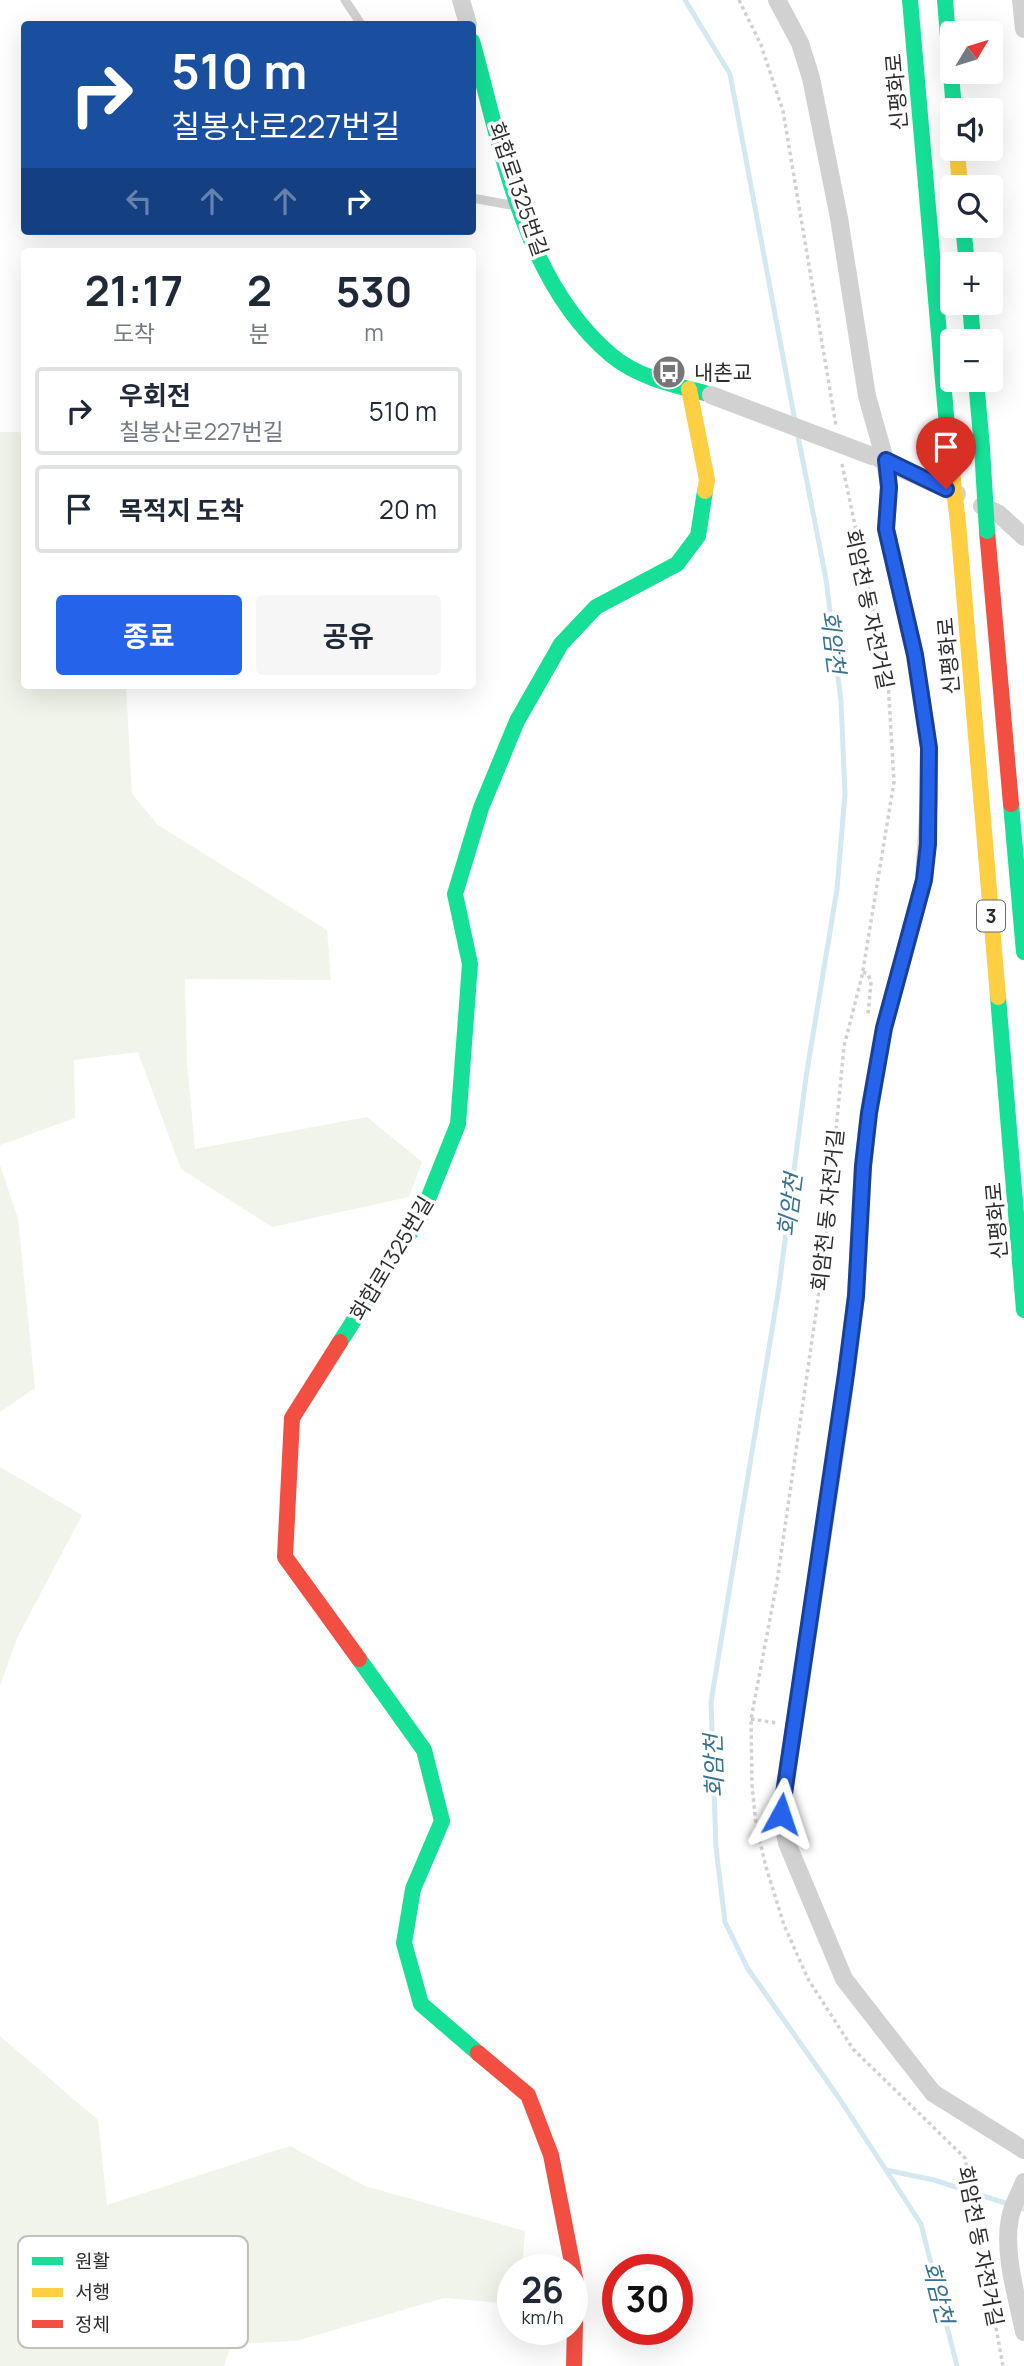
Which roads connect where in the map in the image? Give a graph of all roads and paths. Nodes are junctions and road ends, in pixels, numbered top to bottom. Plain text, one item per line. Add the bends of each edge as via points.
1 (346, 0) edge
2 (461, 0) edge
3 (738, 0) edge
4 (777, 0) edge
5 (909, 0) edge
6 (945, 0) edge
7 (1021, 0) edge
8 (359, 21) edge
9 (467, 21) edge
10 (1024, 29) edge
11 (476, 55) edge
12 (953, 98) edge
13 (476, 199) edge
14 (521, 207) junction
15 (689, 389) junction
16 (977, 392) edge
17 (711, 395) joint
18 (838, 437) dead end
19 (840, 450) dead end
20 (879, 458) junction
21 (1024, 537) edge
22 (1024, 952) edge
23 (1024, 1310) edge
24 (751, 1719) junction
25 (792, 1726) junction
26 (1024, 2150) edge
27 (1024, 2182) edge
28 (1024, 2332) edge
29 (574, 2366) edge
30 (1003, 2366) edge

1 - 8 lane
2 - 9 street
3 - 18 path via 761,45 783,111
4 - 20 street via 800,43 811,78
5 - 23 main road, 신평화로 / 3, bridge
6 - 12 main road
7 - 10 street
11 - 14 main road, 화합로1325번길
13 - 14 lane
14 - 15 main road, 화합로1325번길 via 552,280 586,330 613,356 654,379
15 - 17 main road
15 - 29 main road, 화합로1325번길 via 707,480 698,536 677,564 596,607 561,644 517,721 481,808 455,894 470,964 458,1124 422,1214 292,1418 285,1557 425,1749 442,1821 413,1889 404,1943 421,2004 528,2095 551,2155 576,2283
16 - 22 main road, 3, bridge
17 - 20 street, bridge
19 - 24 path, 회암천 동 자전거길 via 888,681 894,782 862,976 844,1046 824,1257
20 - 21 street via 999,514
20 - 25 street via 889,487 886,529 915,655 929,748 928,844 924,880 884,1028 869,1113 856,1296
24 - 25 path
24 - 30 path, 회암천 동 자전거길 via 756,1825 784,1925 807,1979 853,2049 965,2158
25 - 26 street via 783,1784 783,1824 844,1979 933,2092
27 - 28 street via 1010,2217 1011,2259

